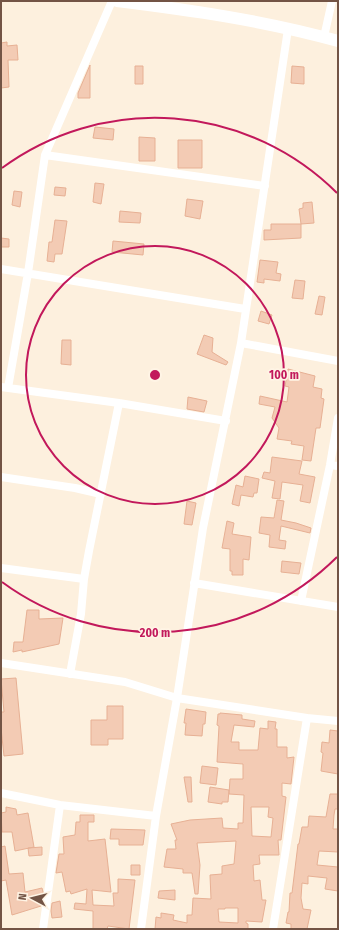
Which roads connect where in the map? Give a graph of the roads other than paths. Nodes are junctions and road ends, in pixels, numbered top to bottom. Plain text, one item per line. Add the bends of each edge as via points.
1 (112, 1) edge
2 (117, 1) edge
3 (332, 1) edge
4 (140, 2) edge
5 (288, 29) junction
6 (324, 37) junction
7 (338, 41) edge
8 (45, 154) junction
9 (265, 186) junction
10 (1, 269) edge
11 (28, 274) junction
12 (246, 309) junction
13 (241, 343) junction
14 (338, 361) edge
15 (5, 387) edge
16 (119, 403) junction
17 (338, 418) edge
18 (226, 420) junction
19 (334, 466) edge
20 (1, 477) edge
21 (101, 494) junction
22 (1, 568) edge
23 (84, 579) junction
24 (194, 583) junction
25 (301, 601) junction
26 (338, 607) edge
27 (1, 663) edge
28 (70, 674) junction
29 (177, 698) junction
30 (307, 718) junction
31 (338, 721) edge
32 (1, 793) edge
33 (60, 806) junction
34 (156, 816) junction
35 (43, 929) edge
36 (141, 929) edge
37 (273, 929) edge

1 - 8 street
2 - 4 street
3 - 6 street
4 - 5 street
5 - 6 street
5 - 9 street
6 - 7 street
8 - 9 street
8 - 11 street
9 - 12 street
10 - 11 street
11 - 12 street
11 - 15 street
12 - 13 street
13 - 14 street
13 - 18 street
15 - 16 street
16 - 18 street
16 - 21 street
17 - 19 street
18 - 24 street
19 - 25 street
20 - 21 street
21 - 23 street
22 - 23 street
23 - 28 street via 81,614
24 - 25 street
24 - 29 street
25 - 26 street
27 - 28 street
28 - 29 street via 125,682
29 - 30 street
29 - 34 street
30 - 31 street
30 - 37 street
32 - 33 street
33 - 34 street
33 - 35 street
34 - 36 street

